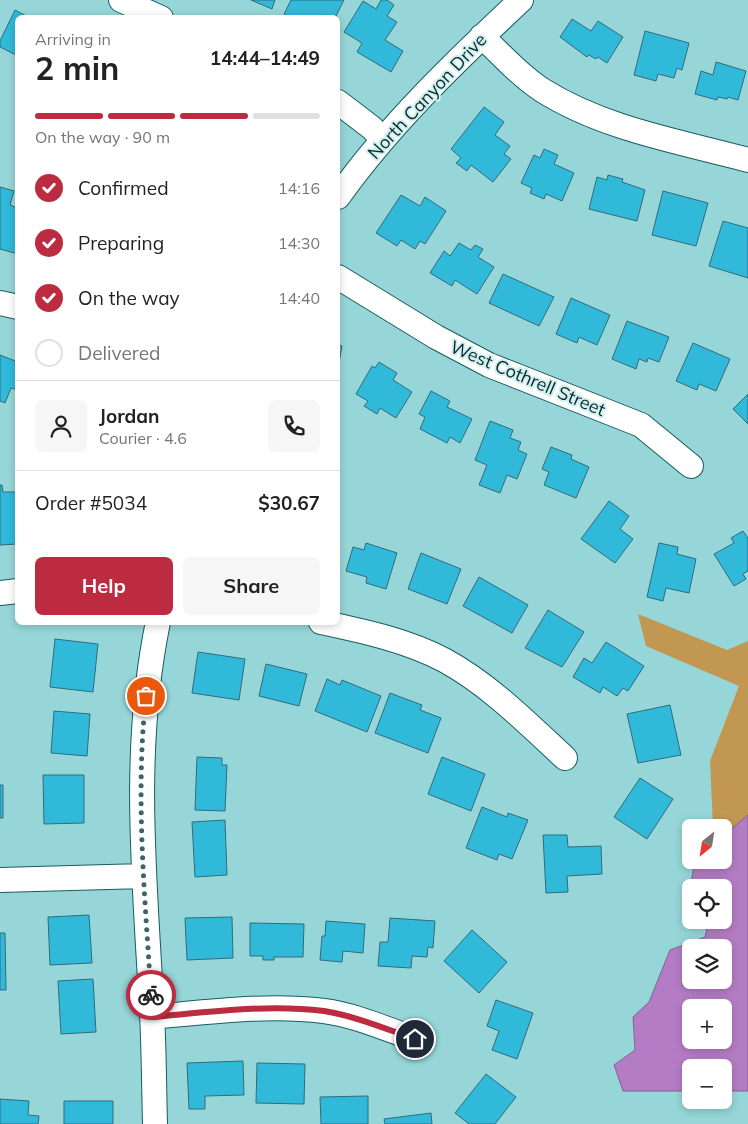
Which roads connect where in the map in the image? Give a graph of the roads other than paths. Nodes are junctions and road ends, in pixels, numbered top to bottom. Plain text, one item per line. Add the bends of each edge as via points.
1 (121, 0) edge
2 (521, 0) edge
3 (154, 15) edge
4 (482, 36) junction
5 (340, 104) edge
6 (383, 140) junction
7 (748, 160) edge
8 (340, 194) edge
9 (340, 278) edge
10 (0, 303) edge
11 (15, 306) edge
12 (691, 466) dead end
13 (15, 591) edge
14 (0, 593) edge
15 (158, 625) edge
16 (332, 625) edge
17 (565, 758) dead end
18 (144, 876) junction
19 (0, 880) edge
20 (152, 1017) junction
21 (415, 1039) dead end
22 (156, 1124) edge

1 - 3 street
2 - 4 street, North Canyon Drive
4 - 6 street, North Canyon Drive
4 - 7 street via 541,89 575,108 611,123
5 - 6 street
6 - 8 street, North Canyon Drive
9 - 12 street, West Cothrell Street via 436,338 489,365 641,425
10 - 11 street
13 - 14 street
15 - 18 street via 144,714
16 - 17 street via 386,638 444,660 502,700
18 - 19 street
18 - 20 street
20 - 21 street via 263,1008 325,1012
20 - 22 street

